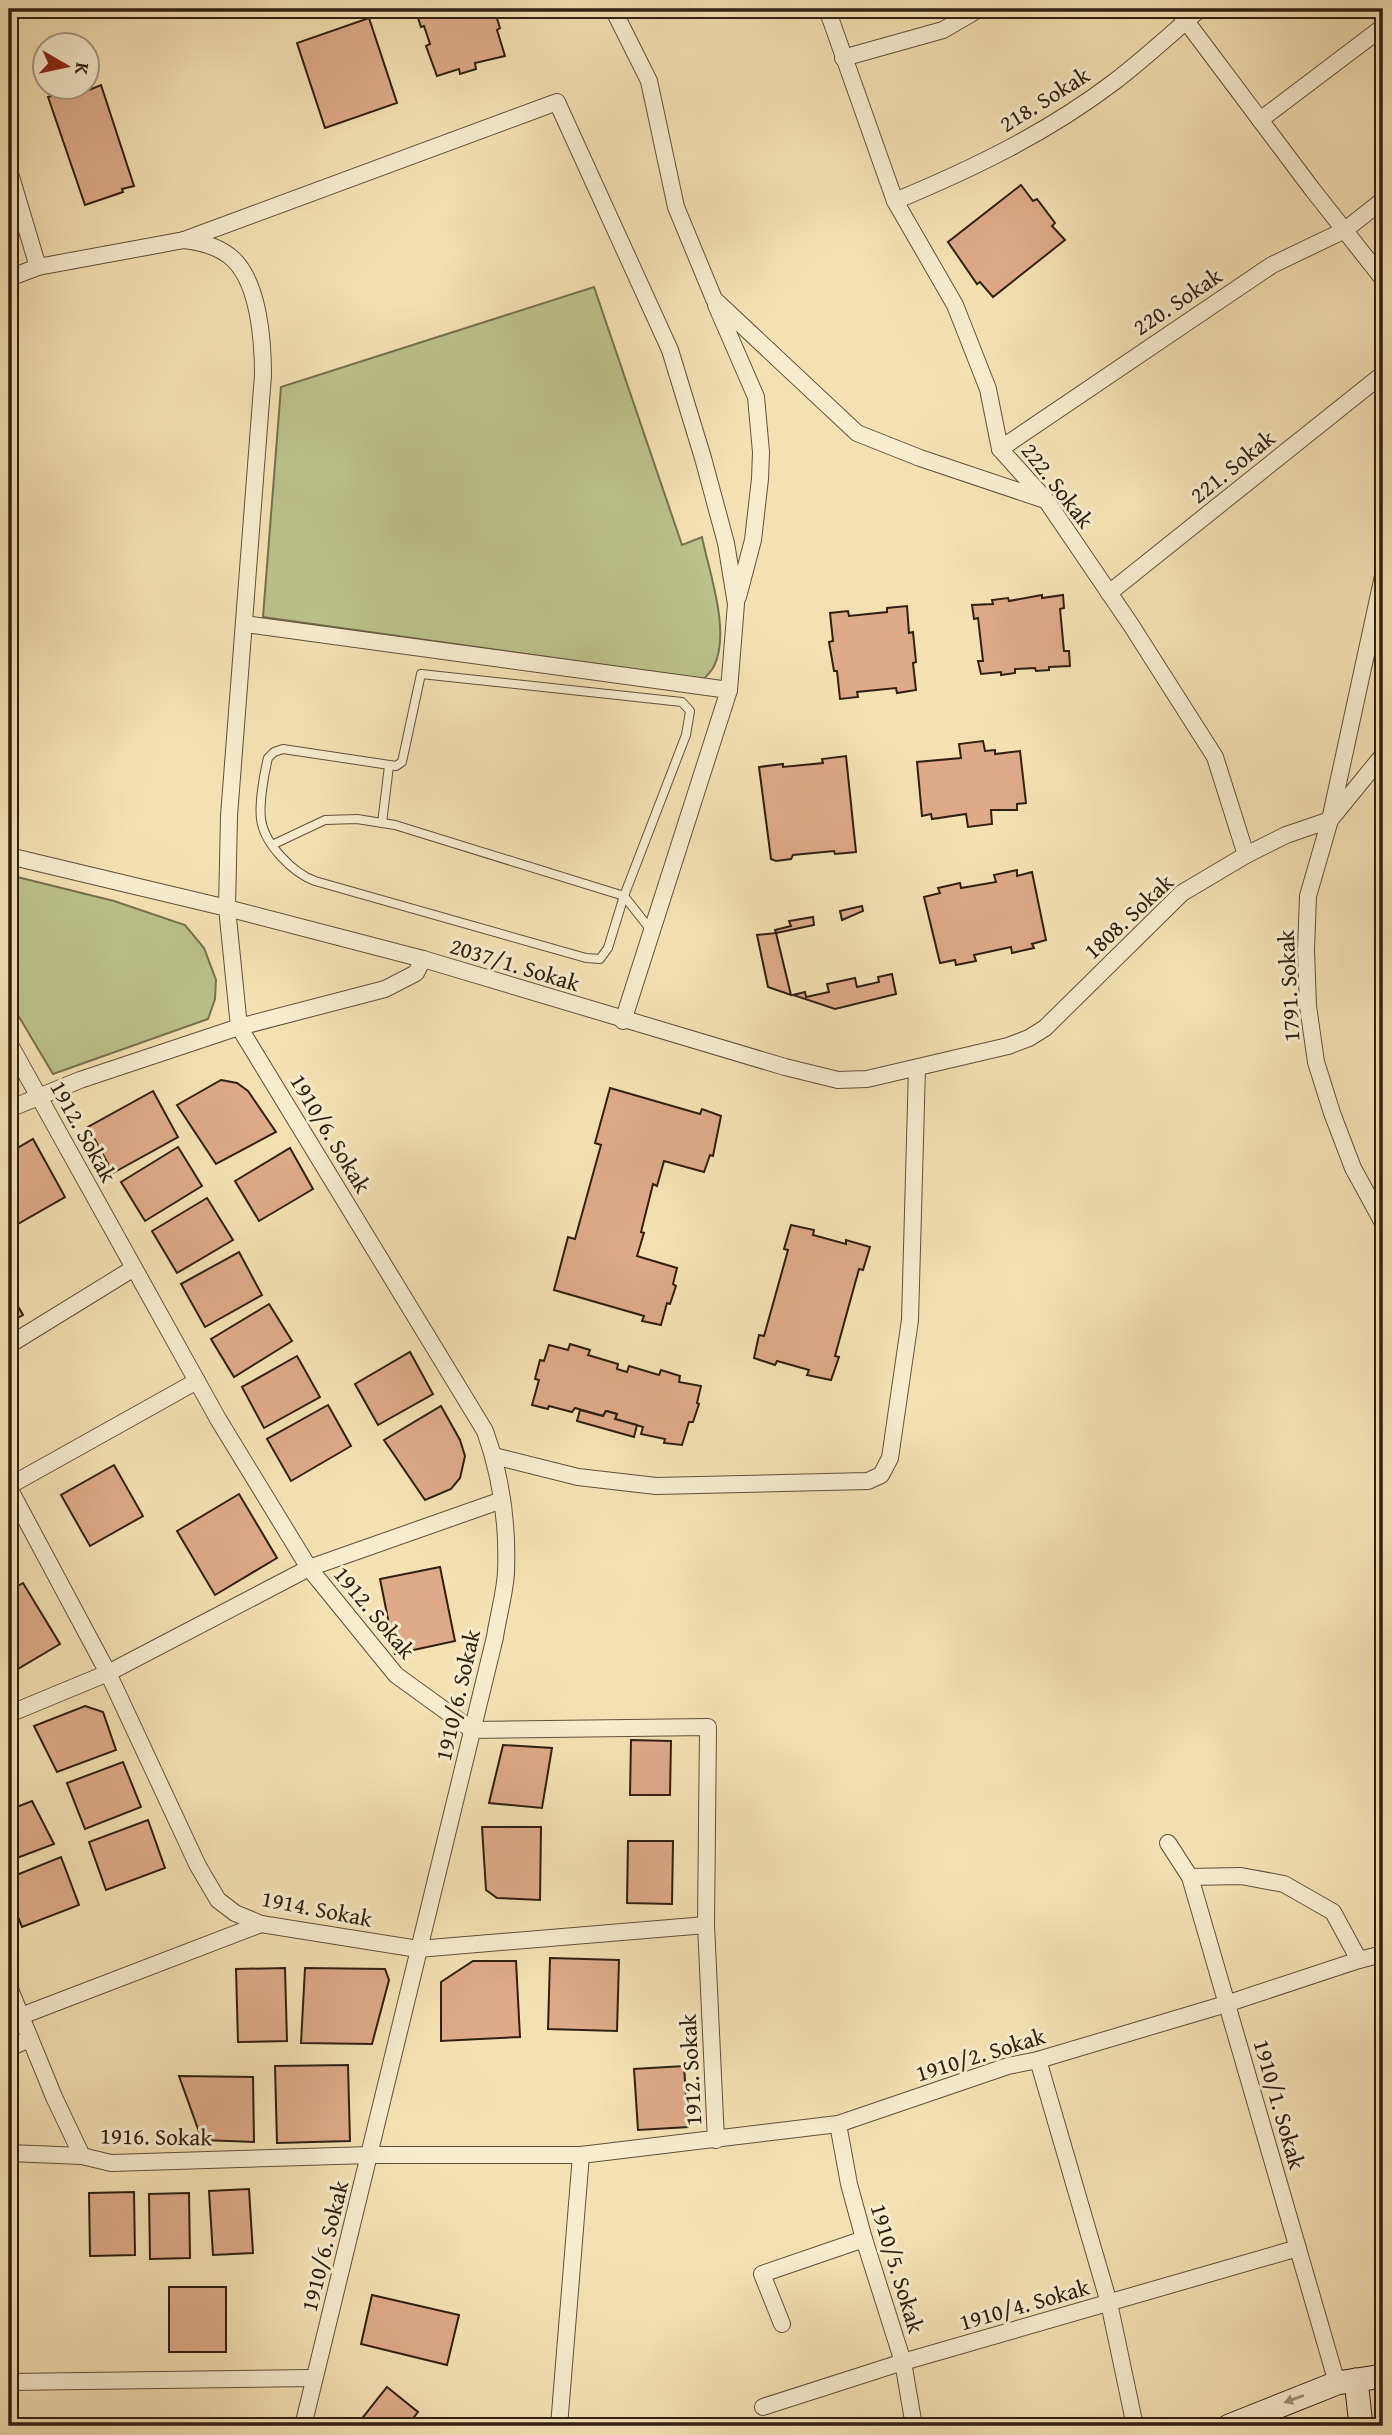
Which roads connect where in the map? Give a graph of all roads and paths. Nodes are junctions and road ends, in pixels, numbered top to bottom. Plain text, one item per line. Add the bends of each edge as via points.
1 (613, 9) edge
2 (827, 9) edge
3 (979, 9) edge
4 (1199, 9) edge
5 (1182, 15) edge
6 (1383, 27) edge
7 (843, 58) junction
8 (1260, 120) junction
9 (9, 170) edge
10 (1383, 200) edge
11 (895, 201) junction
12 (1345, 230) junction
13 (184, 240) junction
14 (38, 267) junction
15 (9, 278) edge
16 (1383, 279) edge
17 (714, 299) junction
18 (1383, 374) edge
19 (1000, 449) junction
20 (1046, 500) junction
21 (1383, 576) edge
22 (1110, 593) junction
23 (736, 604) junction
24 (245, 624) junction
25 (729, 690) junction
26 (1383, 755) edge
27 (389, 766) junction
28 (1330, 820) junction
29 (382, 823) junction
30 (272, 845) junction
31 (1246, 855) junction
32 (9, 856) edge
33 (624, 896) junction
34 (227, 908) junction
35 (650, 929) junction
36 (423, 960) junction
37 (622, 1021) junction
38 (239, 1027) junction
39 (9, 1044) edge
40 (1008, 1046) joint
41 (917, 1068) junction
42 (40, 1098) junction
43 (9, 1109) edge
44 (1383, 1223) edge
45 (134, 1268) junction
46 (9, 1345) edge
47 (197, 1381) junction
48 (494, 1456) junction
49 (9, 1487) edge
50 (502, 1500) junction
51 (309, 1568) junction
52 (108, 1673) junction
53 (9, 1714) edge
54 (472, 1730) junction
55 (1168, 1843) dead end
56 (1190, 1877) junction
57 (261, 1924) junction
58 (706, 1925) junction
59 (418, 1949) junction
60 (1382, 1958) edge
61 (1359, 1960) junction
62 (9, 1987) edge
63 (1226, 2004) junction
64 (21, 2016) junction
65 (30, 2039) junction
66 (9, 2048) edge
67 (1038, 2060) junction
68 (838, 2124) junction
69 (716, 2140) junction
70 (9, 2153) edge
71 (82, 2155) junction
72 (370, 2155) junction
73 (581, 2155) junction
74 (864, 2239) junction
75 (1298, 2248) junction
76 (1109, 2303) junction
77 (782, 2324) dead end
78 (903, 2362) junction
79 (1383, 2376) edge
80 (314, 2378) junction
81 (9, 2382) edge
82 (1346, 2382) junction
83 (763, 2407) dead end
84 (303, 2426) edge
85 (559, 2426) edge
86 (914, 2426) edge
87 (1135, 2426) edge
88 (1229, 2426) edge
89 (1361, 2426) edge

1 - 17 street via 649,81 676,207
2 - 7 street, 222. Sokak
3 - 7 street via 943,30
4 - 5 street, 218. Sokak
5 - 8 street
5 - 11 street, 218. Sokak via 1114,82 1035,134 965,172
6 - 8 street
7 - 11 street, 222. Sokak
8 - 12 street
9 - 14 street
10 - 12 street, 220. Sokak
11 - 19 street, 222. Sokak via 956,305 988,389
12 - 16 street
12 - 19 street, 220. Sokak via 1272,264
13 - 14 street
13 - 23 street via 557,102 670,350 723,531
13 - 24 street via 218,249 234,260 257,309 263,340
14 - 15 street
17 - 20 street via 856,433
17 - 23 street via 755,397 761,452 753,540
18 - 22 street, 221. Sokak
19 - 20 street, 222. Sokak
20 - 22 street, 222. Sokak
21 - 28 street, 1791. Sokak
22 - 31 street, 222. Sokak via 1215,757
23 - 25 street
24 - 25 street
24 - 34 street via 229,816
25 - 35 street
26 - 28 street, 1791. Sokak
27 - 29 lane
27 - 30 lane via 283,749 274,752 265,772 261,819
27 - 33 lane via 402,762 421,674 682,702 690,711 686,735
28 - 31 street, 1808. Sokak
28 - 44 street, 1791. Sokak via 1308,896 1308,1006 1316,1062 1332,1113 1353,1168
29 - 30 lane via 325,820
29 - 33 lane
30 - 33 lane via 300,875 314,881 596,959 608,948
31 - 40 street, 1808. Sokak via 1182,893 1045,1028
32 - 34 street, 2037/1. Sokak
33 - 35 lane
34 - 36 street, 2037/1. Sokak
34 - 38 street
35 - 37 street
36 - 37 street, 2037/1. Sokak
36 - 38 street via 416,974 384,989
37 - 41 street, 2037/1. Sokak via 838,1080
38 - 42 street via 80,1080
38 - 48 street, 1910/6. Sokak via 485,1431
39 - 42 street, 1912. Sokak
40 - 41 street, 2037/1. Sokak
41 - 48 street via 910,1320 890,1458 881,1475 862,1481 656,1486 578,1477
42 - 43 street
42 - 45 street, 1912. Sokak
45 - 46 street
45 - 47 street, 1912. Sokak
47 - 49 street
47 - 51 street, 1912. Sokak
48 - 50 street, 1910/6. Sokak
49 - 52 street, 1914. Sokak
50 - 51 street
50 - 54 street, 1910/6. Sokak via 506,1573
51 - 52 street
51 - 54 street, 1912. Sokak via 396,1675
52 - 53 street
52 - 57 street, 1914. Sokak via 218,1900
54 - 58 street, 1912. Sokak via 708,1727
54 - 59 street, 1910/6. Sokak
55 - 56 street, 1910/1. Sokak
56 - 61 street via 1241,1875 1284,1884 1333,1912
56 - 63 street, 1910/1. Sokak
57 - 59 street, 1914. Sokak
57 - 64 street
58 - 59 street, 1914. Sokak
58 - 69 street, 1912. Sokak
59 - 72 street, 1910/6. Sokak
60 - 61 street, 1910/2. Sokak
61 - 63 street, 1910/2. Sokak
62 - 64 street, 1916. Sokak
63 - 67 street, 1910/2. Sokak
63 - 75 street, 1910/1. Sokak
64 - 65 street, 1916. Sokak
65 - 66 street
65 - 71 street, 1916. Sokak
67 - 68 street, 1910/2. Sokak via 1007,2066
67 - 76 street
68 - 69 street, 1910/2. Sokak
68 - 74 street, 1910/5. Sokak
69 - 73 street, 1910/2. Sokak
70 - 71 street
71 - 72 street, 1916. Sokak via 111,2162
72 - 73 street, 1910/2. Sokak
72 - 80 street, 1910/6. Sokak
73 - 85 street
74 - 77 street via 762,2274
74 - 78 street, 1910/5. Sokak
75 - 76 street, 1910/4. Sokak
75 - 82 street, 1910/1. Sokak
76 - 78 street, 1910/4. Sokak
76 - 87 street
78 - 83 street, 1910/4. Sokak
78 - 86 street, 1910/5. Sokak
79 - 82 street
80 - 81 street
80 - 84 street, 1910/6. Sokak
82 -> 88 street
82 - 89 street

